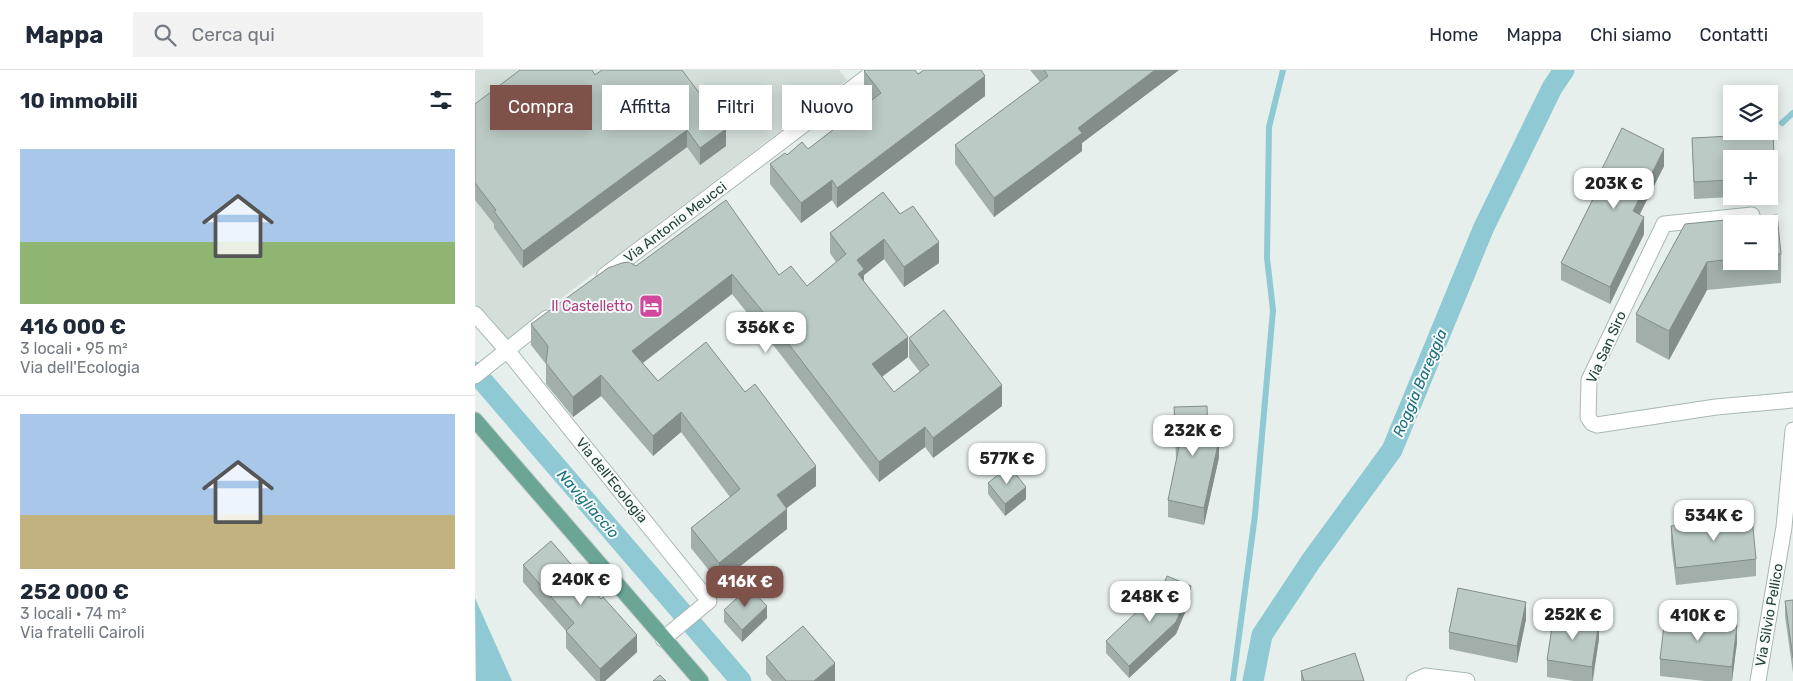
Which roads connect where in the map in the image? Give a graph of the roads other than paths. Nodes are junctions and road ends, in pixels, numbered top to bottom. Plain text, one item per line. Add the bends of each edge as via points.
1 (876, 70) edge
2 (1723, 218) edge
3 (593, 284) edge
4 (561, 308) edge
5 (475, 314) edge
6 (506, 349) junction
7 (475, 376) edge
8 (1793, 401) edge
9 (475, 420) edge
10 (1793, 430) edge
11 (1789, 527) edge
12 (663, 639) junction
13 (685, 665) junction
14 (696, 681) edge
15 (701, 681) edge
16 (1414, 681) edge
17 (1467, 681) edge
18 (1758, 681) edge

1 - 3 street, Via Antonio Meucci
2 - 8 street, Via San Siro via 1664,224 1589,380 1587,417 1597,425 1717,407
4 - 6 street
5 - 6 street, Via dell'Ecologia
6 - 7 street
6 - 12 street, Via dell'Ecologia via 709,601
9 - 12 main road
10 - 11 street, Via Silvio Pellico
11 - 18 street, Via Silvio Pellico
12 - 13 main road
13 - 14 main road
13 - 15 main road
16 - 17 street via 1425,676

